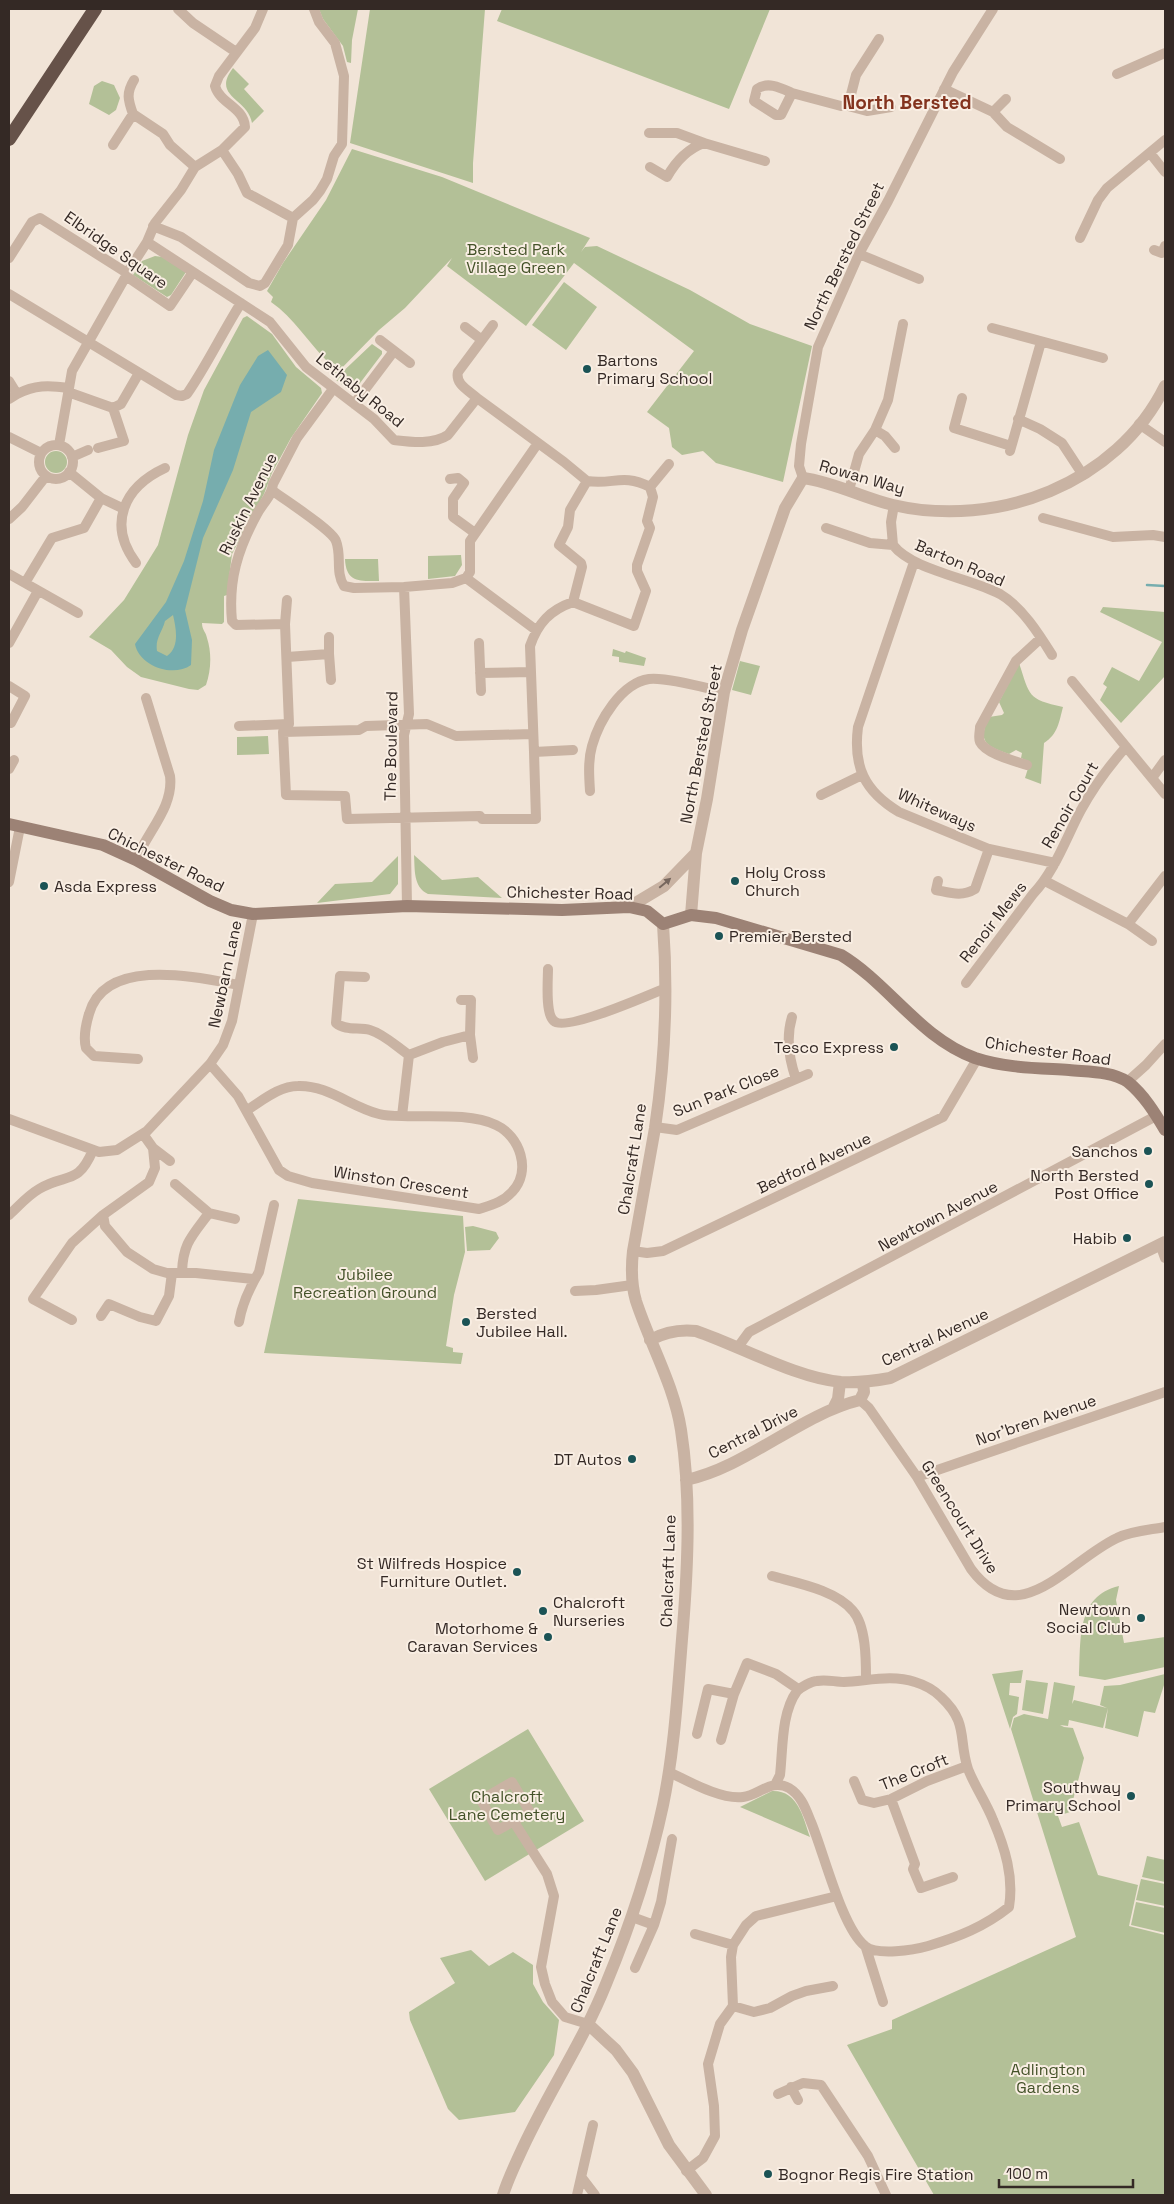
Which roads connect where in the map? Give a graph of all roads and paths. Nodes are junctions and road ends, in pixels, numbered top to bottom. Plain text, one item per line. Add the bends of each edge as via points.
1 (95, 9) edge
2 (178, 9) edge
3 (264, 9) edge
4 (314, 9) edge
5 (992, 9) edge
6 (879, 39) dead end
7 (236, 52) junction
8 (1165, 53) edge
9 (1117, 74) dead end
10 (134, 80) dead end
11 (944, 89) junction
12 (792, 93) dead end
13 (1006, 99) dead end
14 (848, 106) junction
15 (890, 107) dead end
16 (993, 112) junction
17 (133, 114) junction
18 (649, 133) dead end
19 (9, 139) edge
20 (1165, 140) edge
21 (704, 143) junction
22 (113, 145) dead end
23 (222, 150) junction
24 (1150, 153) junction
25 (1060, 159) dead end
26 (765, 161) dead end
27 (195, 167) junction
28 (650, 167) dead end
29 (1165, 172) edge
30 (293, 218) junction
31 (153, 226) junction
32 (1080, 238) dead end
33 (147, 242) junction
34 (1165, 246) edge
35 (1154, 250) dead end
36 (859, 254) junction
37 (9, 258) edge
38 (193, 272) junction
39 (126, 274) junction
40 (919, 279) dead end
41 (9, 294) edge
42 (241, 303) junction
43 (903, 324) dead end
44 (493, 325) dead end
45 (465, 327) dead end
46 (992, 328) dead end
47 (380, 340) dead end
48 (482, 340) junction
49 (87, 342) junction
50 (1041, 342) junction
51 (394, 351) junction
52 (1103, 358) dead end
53 (410, 363) dead end
54 (139, 374) junction
55 (9, 381) edge
56 (1165, 386) edge
57 (333, 389) junction
58 (68, 390) junction
59 (13, 396) edge
60 (477, 398) junction
61 (962, 398) dead end
62 (354, 404) junction
63 (113, 408) junction
64 (1018, 419) junction
65 (1139, 424) junction
66 (875, 430) junction
67 (9, 437) edge
68 (1165, 442) edge
69 (538, 443) junction
70 (59, 445) junction
71 (895, 448) dead end
72 (41, 453) junction
73 (72, 457) junction
74 (669, 464) dead end
75 (165, 468) dead end
76 (69, 472) junction
77 (1082, 475) junction
78 (46, 476) junction
79 (803, 478) junction
80 (450, 479) dead end
81 (587, 481) junction
82 (650, 487) junction
83 (849, 490) junction
84 (273, 492) junction
85 (101, 498) junction
86 (894, 505) junction
87 (122, 508) junction
88 (1043, 518) dead end
89 (9, 519) edge
90 (826, 528) dead end
91 (475, 533) junction
92 (1165, 537) edge
93 (893, 545) junction
94 (914, 562) junction
95 (136, 563) dead end
96 (9, 574) edge
97 (466, 578) junction
98 (25, 583) junction
99 (404, 587) junction
100 (38, 591) junction
101 (287, 600) dead end
102 (573, 602) junction
103 (78, 613) dead end
104 (285, 624) junction
105 (536, 630) junction
106 (329, 637) dead end
107 (1041, 638) junction
108 (9, 643) edge
109 (479, 643) dead end
110 (330, 654) junction
111 (1052, 655) dead end
112 (287, 657) junction
113 (530, 672) junction
114 (480, 673) junction
115 (331, 680) dead end
116 (1072, 681) dead end
117 (9, 686) edge
118 (481, 691) dead end
119 (724, 692) junction
120 (146, 698) dead end
121 (11, 723) dead end
122 (406, 724) junction
123 (239, 726) dead end
124 (286, 728) junction
125 (532, 734) junction
126 (1126, 747) junction
127 (573, 750) dead end
128 (534, 752) junction
129 (1165, 760) edge
130 (1026, 765) dead end
131 (862, 775) junction
132 (1152, 778) junction
133 (590, 791) dead end
134 (1165, 794) edge
135 (821, 795) dead end
136 (406, 818) junction
137 (14, 826) edge
138 (989, 849) junction
139 (696, 853) junction
140 (136, 860) junction
141 (1055, 863) junction
142 (1165, 876) edge
143 (938, 881) dead end
144 (1045, 881) junction
145 (9, 882) edge
146 (407, 906) junction
147 (629, 908) junction
148 (254, 914) junction
149 (691, 915) junction
150 (663, 924) junction
151 (1128, 924) junction
152 (1152, 941) dead end
153 (548, 969) dead end
154 (364, 977) dead end
155 (966, 983) dead end
156 (240, 985) junction
157 (666, 988) junction
158 (461, 1000) dead end
159 (792, 1017) dead end
160 (470, 1035) junction
161 (1165, 1044) edge
162 (409, 1056) junction
163 (473, 1058) dead end
164 (977, 1058) junction
165 (138, 1059) dead end
166 (210, 1064) junction
167 (808, 1074) dead end
168 (796, 1079) junction
169 (1127, 1082) junction
170 (247, 1110) junction
171 (402, 1116) junction
172 (1156, 1116) junction
173 (9, 1119) edge
174 (655, 1127) junction
175 (1165, 1130) edge
176 (143, 1134) junction
177 (153, 1148) junction
178 (93, 1150) junction
179 (170, 1161) dead end
180 (175, 1184) dead end
181 (274, 1205) dead end
182 (209, 1213) junction
183 (9, 1215) edge
184 (103, 1215) junction
185 (235, 1219) dead end
186 (1163, 1243) edge
187 (633, 1251) junction
188 (1165, 1258) edge
189 (177, 1273) junction
190 (253, 1280) junction
191 (632, 1285) junction
192 (576, 1290) dead end
193 (101, 1316) dead end
194 (72, 1320) dead end
195 (239, 1322) dead end
196 (650, 1340) junction
197 (738, 1347) junction
198 (840, 1382) junction
199 (864, 1382) junction
200 (1165, 1392) edge
201 (842, 1400) junction
202 (860, 1400) junction
203 (917, 1476) junction
204 (686, 1480) junction
205 (1165, 1527) edge
206 (772, 1576) dead end
207 (866, 1678) junction
208 (798, 1689) junction
209 (734, 1694) junction
210 (697, 1734) dead end
211 (721, 1740) dead end
212 (967, 1766) junction
213 (668, 1772) junction
214 (854, 1781) dead end
215 (775, 1785) junction
216 (891, 1799) junction
217 (514, 1822) junction
218 (672, 1839) dead end
219 (953, 1877) dead end
220 (837, 1896) junction
221 (632, 1917) junction
222 (654, 1925) junction
223 (695, 1934) dead end
224 (733, 1945) junction
225 (866, 1948) junction
226 (635, 1968) dead end
227 (833, 1986) dead end
228 (883, 2002) dead end
229 (732, 2006) junction
230 (588, 2024) junction
231 (791, 2088) junction
232 (778, 2094) dead end
233 (798, 2100) dead end
234 (593, 2125) dead end
235 (686, 2171) junction
236 (582, 2178) junction
237 (503, 2195) edge
238 (577, 2195) edge
239 (595, 2195) edge
240 (706, 2195) edge
241 (886, 2195) edge

1 - 19 highway
2 - 7 street
3 - 7 street via 256,28
4 - 30 street via 334,43 344,76 342,144 320,191
5 - 11 street, North Bersted Street
6 - 14 street via 856,75
7 - 23 street via 215,86 218,94 242,114 245,127
8 - 9 street
10 - 17 street via 127,97
11 - 16 street
11 - 36 street, North Bersted Street
12 - 14 street
13 - 16 street
14 - 15 street via 867,111
16 - 25 street via 1007,127
17 - 22 street
17 - 27 street via 159,130
18 - 21 street via 677,133
20 - 24 street
21 - 26 street
21 - 28 street via 681,156 667,176
23 - 27 street
23 - 30 street via 247,193
24 - 29 street
24 - 32 street via 1107,188 1093,208
27 - 31 street
30 - 31 street via 288,245 260,286 242,278 181,237
31 - 33 street
33 - 38 street, Elbridge Square
33 - 39 street
34 - 35 street via 1162,253
36 - 40 street
36 - 79 street, North Bersted Street via 818,347 801,444 799,466
37 - 39 street, Elbridge Square via 32,222 40,218
38 - 39 street, Elbridge Square via 170,306
38 - 42 street, Lethaby Road
39 - 49 street
41 - 49 street
42 - 54 street via 187,394 176,395
42 - 57 street, Lethaby Road via 270,322 306,367
43 - 66 street via 888,400
44 - 48 street
45 - 48 street
46 - 50 street
47 - 51 street
48 - 60 street via 457,377 458,382
49 - 54 street
49 - 58 street via 72,371
50 - 52 street
50 - 64 street
51 - 53 street
51 - 62 street
54 - 63 street via 121,404
55 - 59 street
56 - 65 street, Rowan Way
57 - 62 street, Lethaby Road
57 - 84 street, Ruskin Avenue via 297,438 273,484
58 - 59 street via 48,384
58 - 63 street
58 - 70 street
60 - 62 street, Lethaby Road via 448,435 423,441 394,440
60 - 69 street
61 - 64 street via 954,428 1011,448
63 - 73 street via 124,441
64 - 77 street via 1062,444
65 - 68 street
65 - 77 street, Rowan Way via 1111,454
66 - 71 street
66 - 83 street via 859,454
67 - 72 street
69 - 81 street
69 - 91 street
70 - 72 street via 49,446
70 - 73 street
72 - 78 street via 39,463
73 - 76 street
74 - 82 street
75 - 87 street via 141,482
76 - 78 street via 56,479
76 - 85 street
77 - 86 street, Rowan Way via 1039,496 988,509 949,511
78 - 89 street
79 - 83 street, Rowan Way
79 - 119 street, North Bersted Street via 785,508
80 - 91 street via 458,478 464,483 453,499 453,517
81 - 82 street via 600,483 625,478
81 - 102 street via 570,510 568,527 559,545 582,567
82 - 102 street via 653,497 646,521 650,528 637,565 646,591 634,626
83 - 86 street, Rowan Way
84 - 99 street via 332,535 338,549 339,579 344,586
84 - 104 street, Ruskin Avenue via 258,512 237,556 231,613 236,625
85 - 87 street
85 - 98 street via 84,528 52,538
86 - 93 street, Barton Road
87 - 95 street via 124,543
88 - 92 street via 1113,537
90 - 93 street, Barton Road via 870,544
91 - 97 street via 468,548 470,572
93 - 94 street, Barton Road
94 - 107 street, Barton Road via 1001,595
94 - 131 street, Whiteways via 858,727 856,746
96 - 98 street
97 - 99 street via 452,583
97 - 105 street
98 - 100 street
99 - 122 street, The Boulevard via 409,714
100 - 103 street
100 - 108 street
101 - 104 street
102 - 105 street via 549,614
104 - 112 street
105 - 113 street via 530,646
106 - 110 street
107 - 111 street, Barton Road
107 - 130 street via 1016,661 980,727 979,735 987,750
109 - 114 street
110 - 112 street
110 - 115 street
112 - 124 street
113 - 114 street
113 - 125 street
114 - 118 street
116 - 126 street
117 - 121 street via 25,696
119 - 133 street via 663,680 650,679 634,685 612,705 600,724 590,756
119 - 139 street, North Bersted Street via 708,799
120 - 140 street via 171,788 167,802
122 - 124 street via 366,726 358,730
122 - 125 street via 428,724 456,736
122 - 136 street, The Boulevard
123 - 124 street
124 - 136 street via 286,795 345,796 347,819
125 - 128 street
126 - 132 street
126 - 141 street, Renoir Court via 1112,762 1083,808
127 - 128 street
128 - 136 street via 536,819 482,819 480,816
129 - 132 street
131 - 135 street
131 - 138 street, Whiteways via 885,804
132 - 134 street
136 - 146 street, The Boulevard
137 - 140 main road, Chichester Road via 103,846
137 - 145 street
138 - 141 street, Whiteways
138 - 143 street via 976,889 957,895 936,890
147 -> 139 street via 664,886
139 - 149 street, North Bersted Street
140 - 148 main road, Chichester Road via 210,901 231,910
141 - 144 street, Renoir Court
142 - 151 street
144 - 151 street
144 - 155 street, Renoir Mews
146 - 147 main road, Chichester Road via 562,910
146 - 148 main road, Chichester Road
147 - 150 main road, Chichester Road via 647,912
148 - 156 street, Newbarn Lane
149 - 150 main road, Chichester Road
149 - 164 main road, Chichester Road via 716,918 841,954 857,964 936,1037
150 - 157 street, Chalcraft Lane
151 - 152 street
153 - 157 street via 549,1013 554,1022 562,1025 578,1022
154 - 162 street via 340,976 336,1023 341,1027 380,1034
156 - 165 street via 200,978 152,976 107,986 90,1011 86,1048 94,1056
156 - 166 street, Newbarn Lane via 223,1045
157 - 174 street, Chalcraft Lane via 663,1060
158 - 160 street via 471,1000
159 - 168 street via 788,1030 791,1065
160 - 162 street
160 - 163 street
161 - 169 street
162 - 171 street
164 - 169 main road, Chichester Road via 1002,1065 1109,1074
164 - 187 street, Bedford Avenue via 943,1117 663,1251
166 - 170 street, Winston Crescent
166 - 176 street, Newbarn Lane
167 - 168 street, Sun Park Close
168 - 174 street, Sun Park Close via 677,1130
169 - 172 main road, Chichester Road
170 - 171 street, Winston Crescent via 286,1088 305,1086 381,1115
170 - 171 street, Winston Crescent via 279,1170 296,1179 478,1208 493,1205 514,1191 522,1164 520,1154 508,1133 498,1126 484,1120
172 - 175 main road, Chichester Road
172 - 197 street, Newtown Avenue via 749,1332
173 - 178 street, Newbarn Lane
174 - 187 street, Chalcraft Lane
176 - 177 street
176 - 178 street, Newbarn Lane via 118,1150
177 - 179 street
177 - 184 street via 156,1168 149,1182
178 - 183 street via 80,1172 37,1190
180 - 182 street
181 - 190 street via 259,1272
182 - 185 street
182 - 189 street via 186,1244
184 - 189 street via 105,1226 132,1257 153,1270
184 - 194 street via 72,1242 33,1299
186 - 188 street
186 - 199 street, Central Avenue via 913,1368 890,1378
187 - 191 street, Chalcraft Lane
189 - 190 street
189 - 193 street via 156,1321 109,1304
190 - 195 street
191 - 192 street
191 - 196 street, Chalcraft Lane
196 - 197 street, Central Avenue via 665,1332 685,1330
196 - 204 street, Chalcraft Lane via 681,1429
197 - 198 street, Central Avenue via 817,1377
198 - 199 street, Central Avenue
198 - 201 street, Central Drive
199 - 202 street
200 - 203 street, Nor'bren Avenue
201 - 202 street
201 - 204 street, Central Drive via 833,1409 711,1472
202 - 203 street, Greencourt Drive
203 - 205 street, Greencourt Drive via 971,1569 986,1587 1005,1596 1025,1596 1116,1538
204 - 213 street, Chalcraft Lane via 685,1596 677,1705
206 - 207 street via 813,1587 854,1611 862,1631
207 - 208 street via 844,1682 816,1681
207 - 212 street via 914,1681 941,1697 957,1715
208 - 209 street via 776,1674 747,1663
208 - 215 street via 788,1708 780,1775
209 - 210 street via 708,1689
209 - 211 street
212 - 216 street, The Croft
212 - 225 street via 993,1819 1009,1866 1012,1889 1009,1907 994,1920 965,1934 912,1951
213 - 215 street via 728,1796 744,1797
213 - 221 street, Chalcraft Lane via 647,1869
214 - 216 street, The Croft via 862,1800 874,1803
215 - 220 street via 788,1787 803,1803
216 - 219 street via 921,1888
217 - 217 street via 498,1830 481,1800 512,1782 530,1812
217 - 230 street via 547,1874 554,1896 541,1967 545,1984 552,2002 566,2016
218 - 222 street
220 - 224 street via 756,1916
220 - 225 street via 855,1934
221 - 222 street
221 - 230 street, Chalcraft Lane
222 - 226 street
223 - 224 street
224 - 229 street
225 - 228 street
227 - 229 street via 806,1991 754,2012
229 - 235 street via 720,2024 708,2064 715,2136 703,2158
230 - 235 street via 616,2050 633,2073 669,2145
230 - 237 street, Chalcraft Lane via 533,2124
231 - 232 street
231 - 233 street
231 - 241 street via 803,2083 821,2085 868,2156
234 - 236 street
235 - 240 street
236 - 238 street
236 - 239 street

